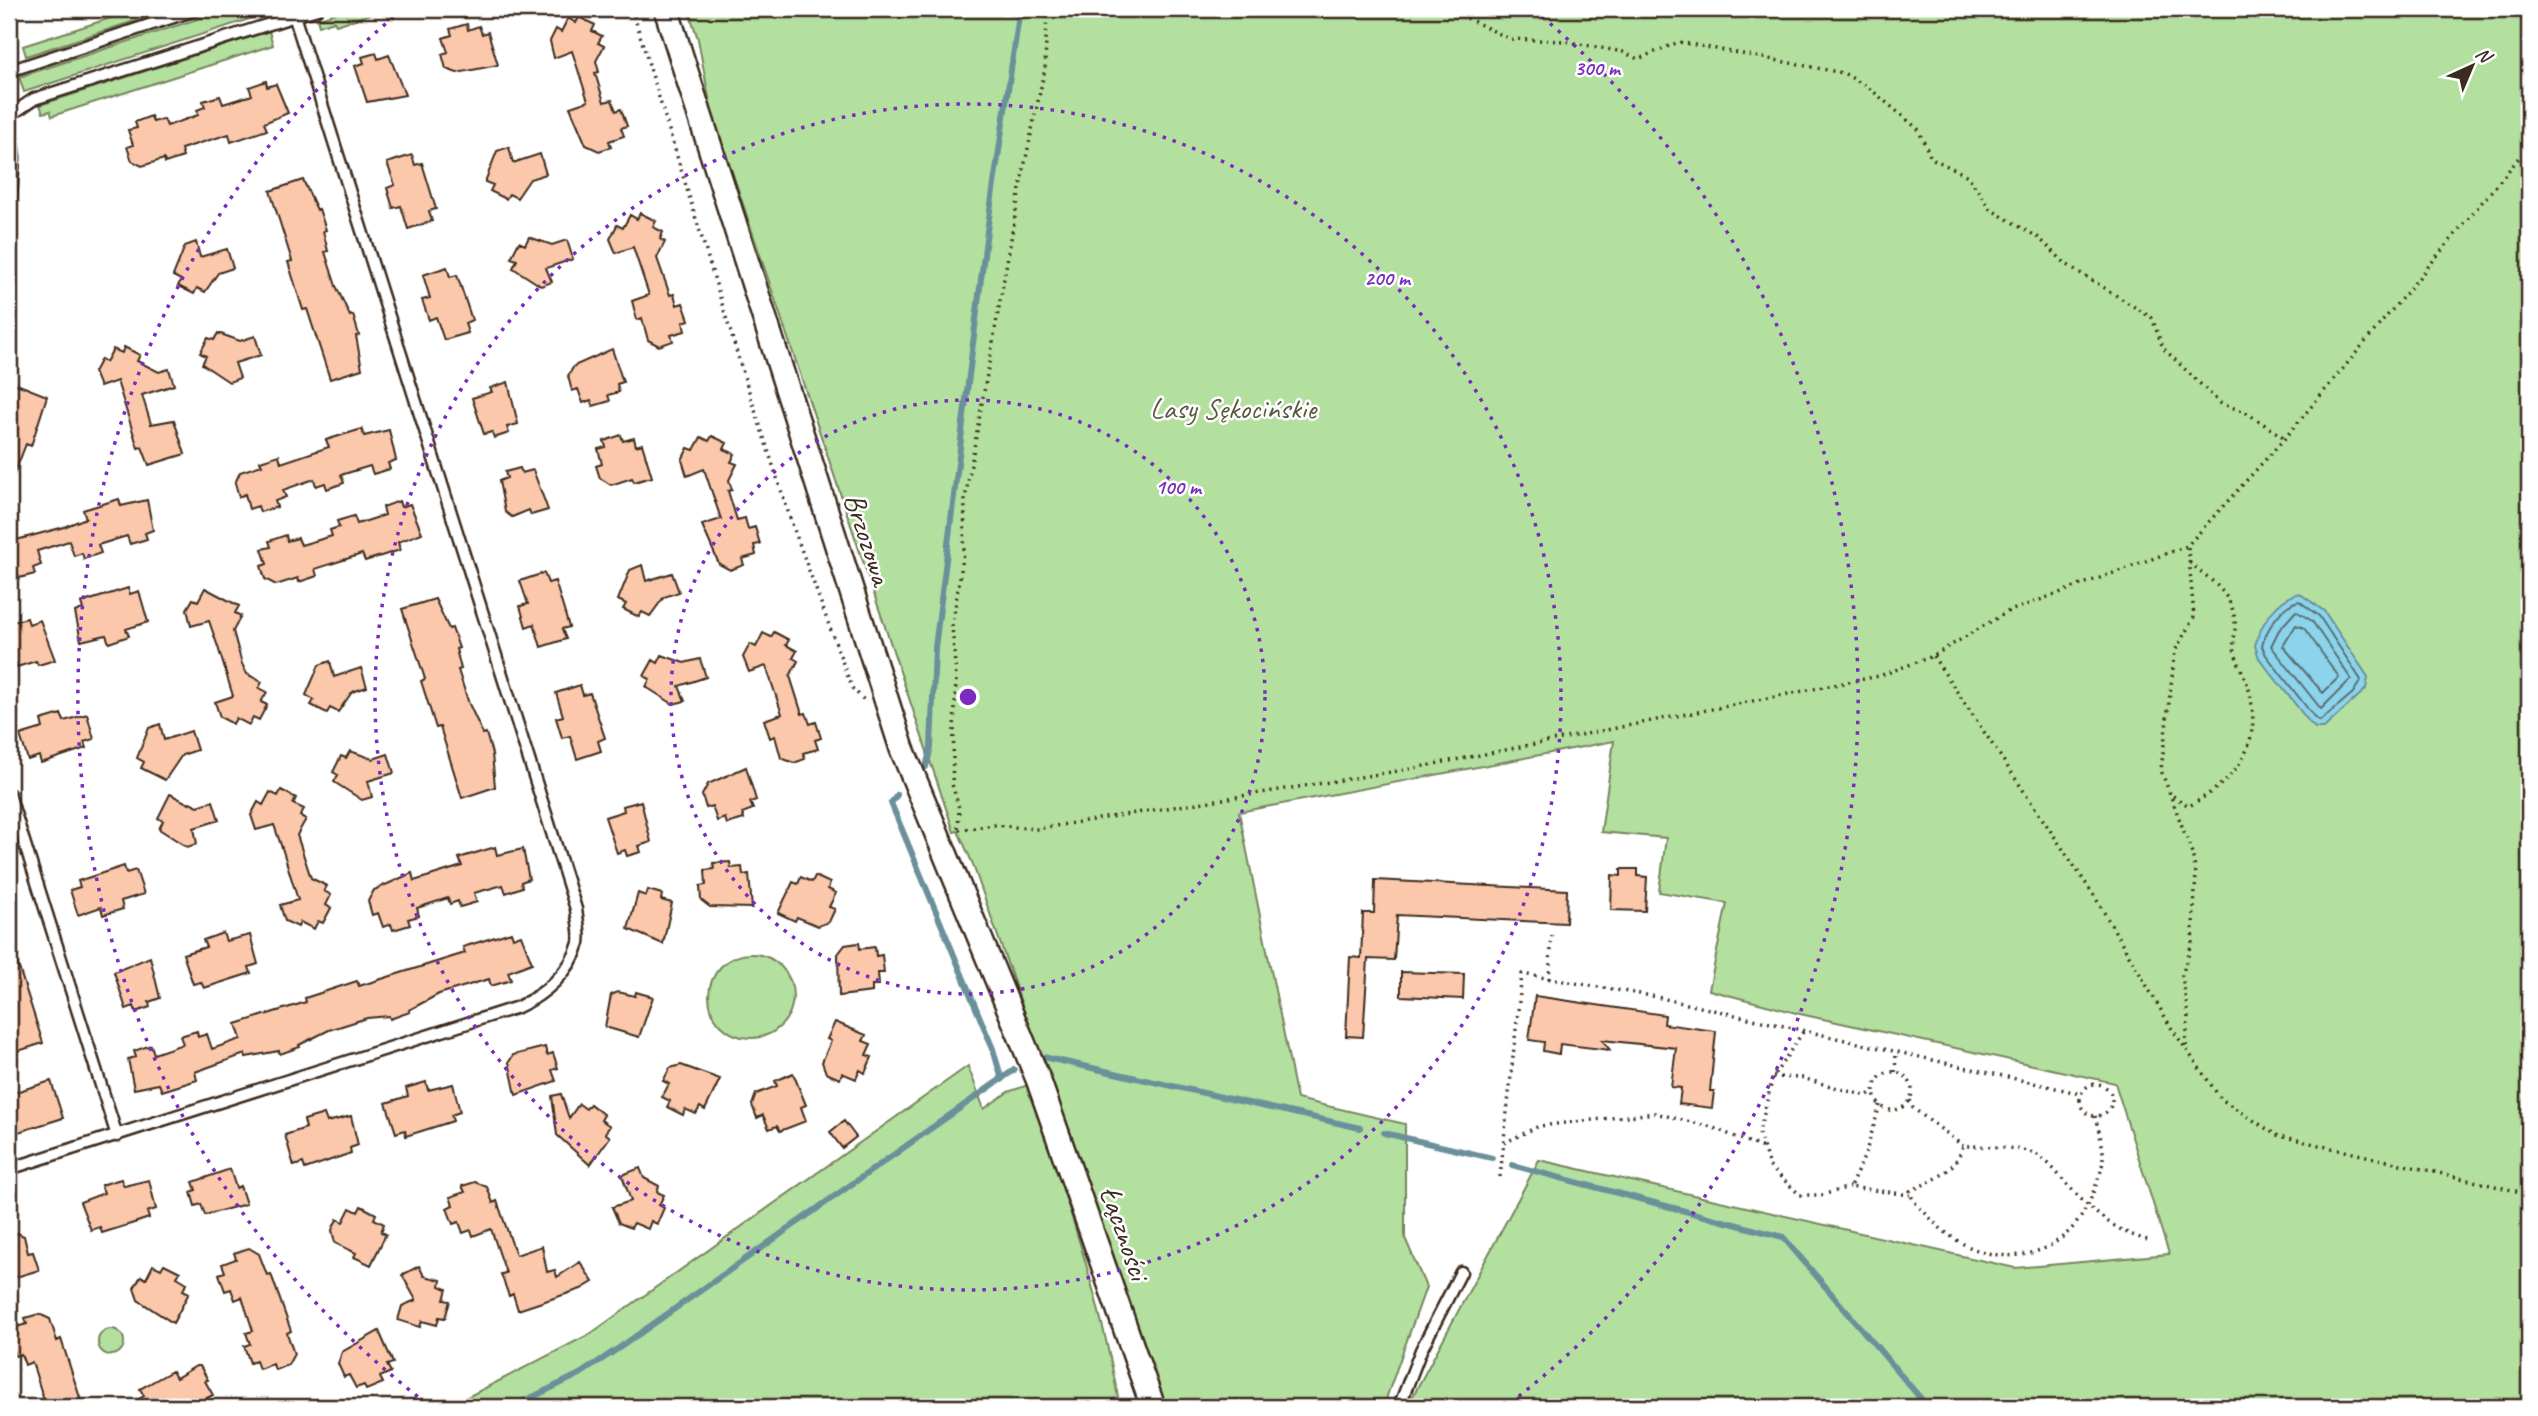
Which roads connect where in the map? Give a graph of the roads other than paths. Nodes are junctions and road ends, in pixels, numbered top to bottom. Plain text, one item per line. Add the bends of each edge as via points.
1 (198, 9) edge
2 (317, 9) edge
3 (666, 9) edge
4 (293, 12) edge
5 (9, 71) edge
6 (9, 117) edge
7 (9, 220) edge
8 (9, 794) edge
9 (1038, 1079) joint
10 (117, 1136) junction
11 (9, 1169) edge
12 (1461, 1272) dead end
13 (1153, 1407) edge
14 (1399, 1407) edge

1 - 5 lane
2 - 4 lane
3 - 9 street, Brzozowa via 902,749
4 - 6 lane via 34,99
4 - 10 lane via 576,909 580,941 566,969 544,992 518,1007
6 - 7 lane via 14,158
8 - 10 lane
9 - 13 street, Łączności
10 - 11 lane
12 - 14 lane via 1421,1350

